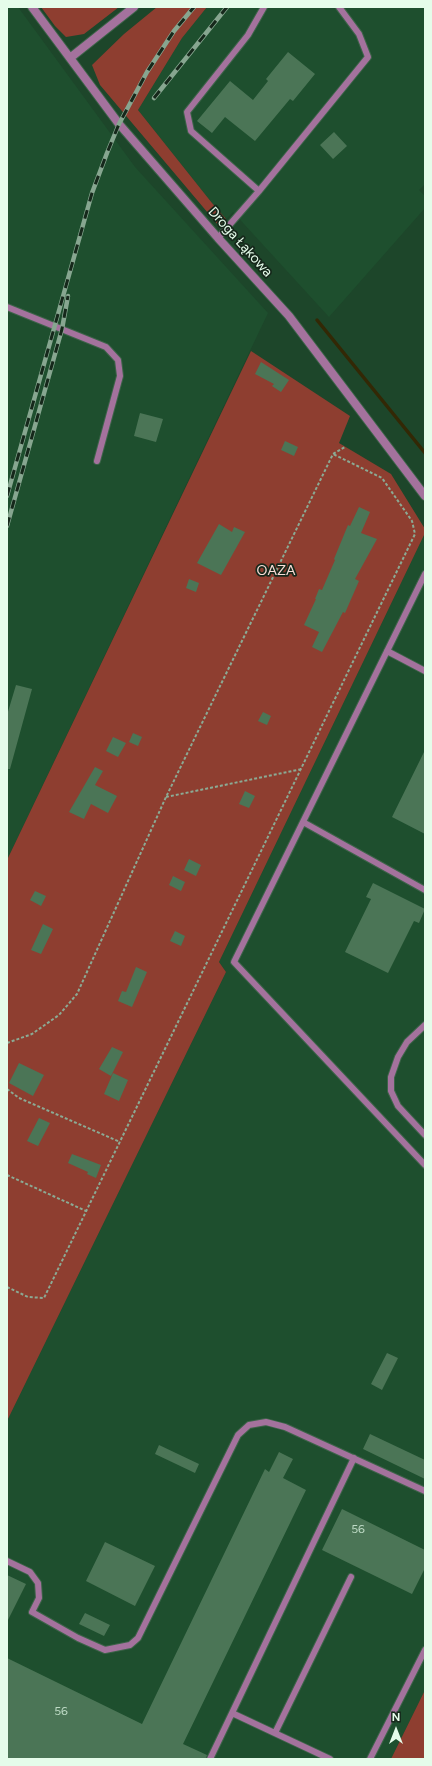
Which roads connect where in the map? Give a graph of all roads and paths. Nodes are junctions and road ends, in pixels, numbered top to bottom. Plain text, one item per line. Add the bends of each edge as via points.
1 (32, 7) edge
2 (134, 7) edge
3 (264, 7) edge
4 (339, 7) edge
5 (70, 58) junction
6 (259, 191) junction
7 (218, 238) junction
8 (7, 307) edge
9 (346, 447) dead end
10 (333, 454) junction
11 (98, 461) dead end
12 (425, 496) edge
13 (425, 574) edge
14 (387, 651) junction
15 (425, 671) edge
16 (302, 769) junction
17 (166, 797) junction
18 (303, 822) junction
19 (425, 890) edge
20 (425, 1025) edge
21 (7, 1043) edge
22 (7, 1089) edge
23 (425, 1135) edge
24 (120, 1142) junction
25 (425, 1165) edge
26 (7, 1175) edge
27 (86, 1211) junction
28 (7, 1287) edge
29 (354, 1458) junction
30 (425, 1491) edge
31 (7, 1561) edge
32 (351, 1577) dead end
33 (425, 1650) edge
34 (232, 1713) junction
35 (275, 1733) junction
36 (210, 1759) edge
37 (330, 1759) edge
38 (370, 1759) edge

1 - 5 street, Droga Łąkowa
2 - 5 street
3 - 6 lane via 248,35 187,112 191,131
4 - 6 lane via 359,34 368,57
5 - 7 street, Droga Łąkowa via 119,124
6 - 7 lane
7 - 12 street, Droga Łąkowa via 289,316
8 - 11 lane via 106,346 118,360 120,376
9 - 10 path
10 - 16 path via 382,478 412,521 415,534
10 - 17 path
13 - 14 lane
14 - 15 lane
14 - 18 lane
16 - 17 path
16 - 24 path
17 - 21 path via 77,994 58,1015 32,1034
18 - 19 lane
18 - 25 lane via 234,962
20 - 23 lane via 407,1042 398,1057 391,1077 390,1091 398,1106
22 - 24 path via 19,1098
24 - 27 path
26 - 27 path
27 - 28 path via 44,1298 28,1297
29 - 30 lane
29 - 31 lane via 285,1427 266,1422 249,1425 238,1435 138,1638 130,1645 105,1650 32,1612 39,1598 38,1583 30,1572
29 - 34 lane
32 - 35 lane
33 - 38 lane
34 - 35 lane
34 - 36 lane
35 - 37 lane

